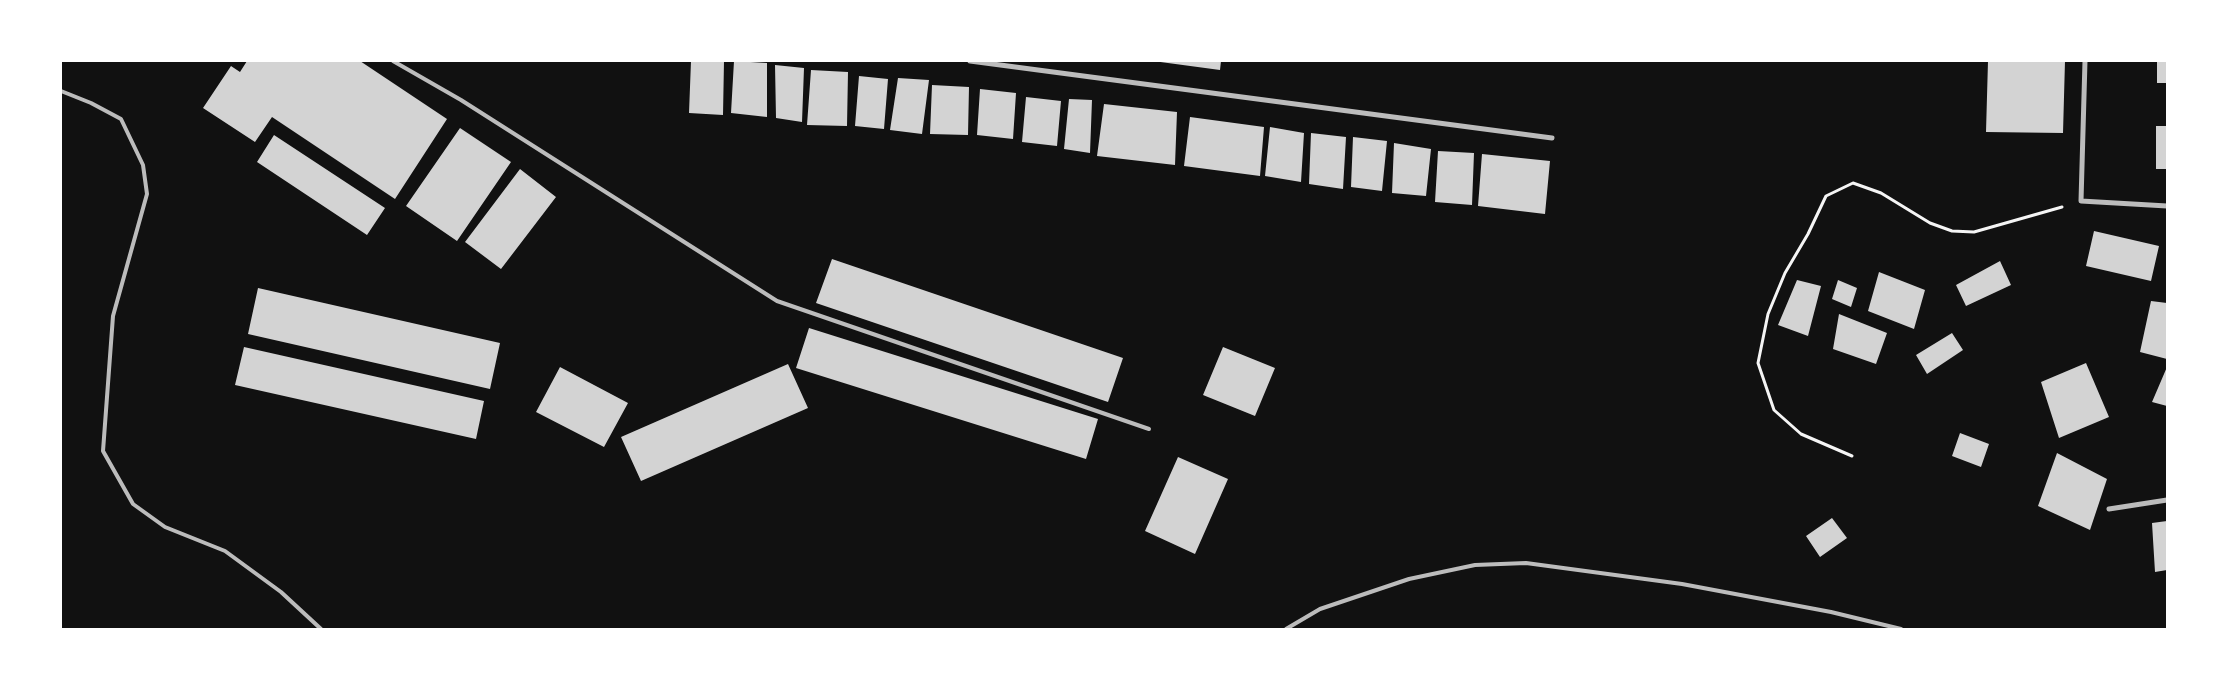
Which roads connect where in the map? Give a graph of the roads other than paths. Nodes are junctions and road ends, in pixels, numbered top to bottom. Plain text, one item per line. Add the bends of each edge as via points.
1 (393, 61) edge
2 (970, 61) edge
3 (2085, 61) edge
4 (61, 91) edge
5 (1552, 138) dead end
6 (2167, 206) edge
7 (1149, 428) dead end
8 (2167, 500) edge
9 (2109, 509) dead end
10 (321, 629) edge
11 (1286, 629) edge
12 (1901, 629) edge

1 - 7 lane via 461,100 778,301
2 - 5 street
3 - 6 street via 2081,201
4 - 10 lane via 121,119 143,165 148,194 113,316 103,451 133,504 165,527 225,550 281,592
8 - 9 street
11 - 12 lane via 1320,609 1409,579 1475,565 1526,563 1682,584 1831,612

